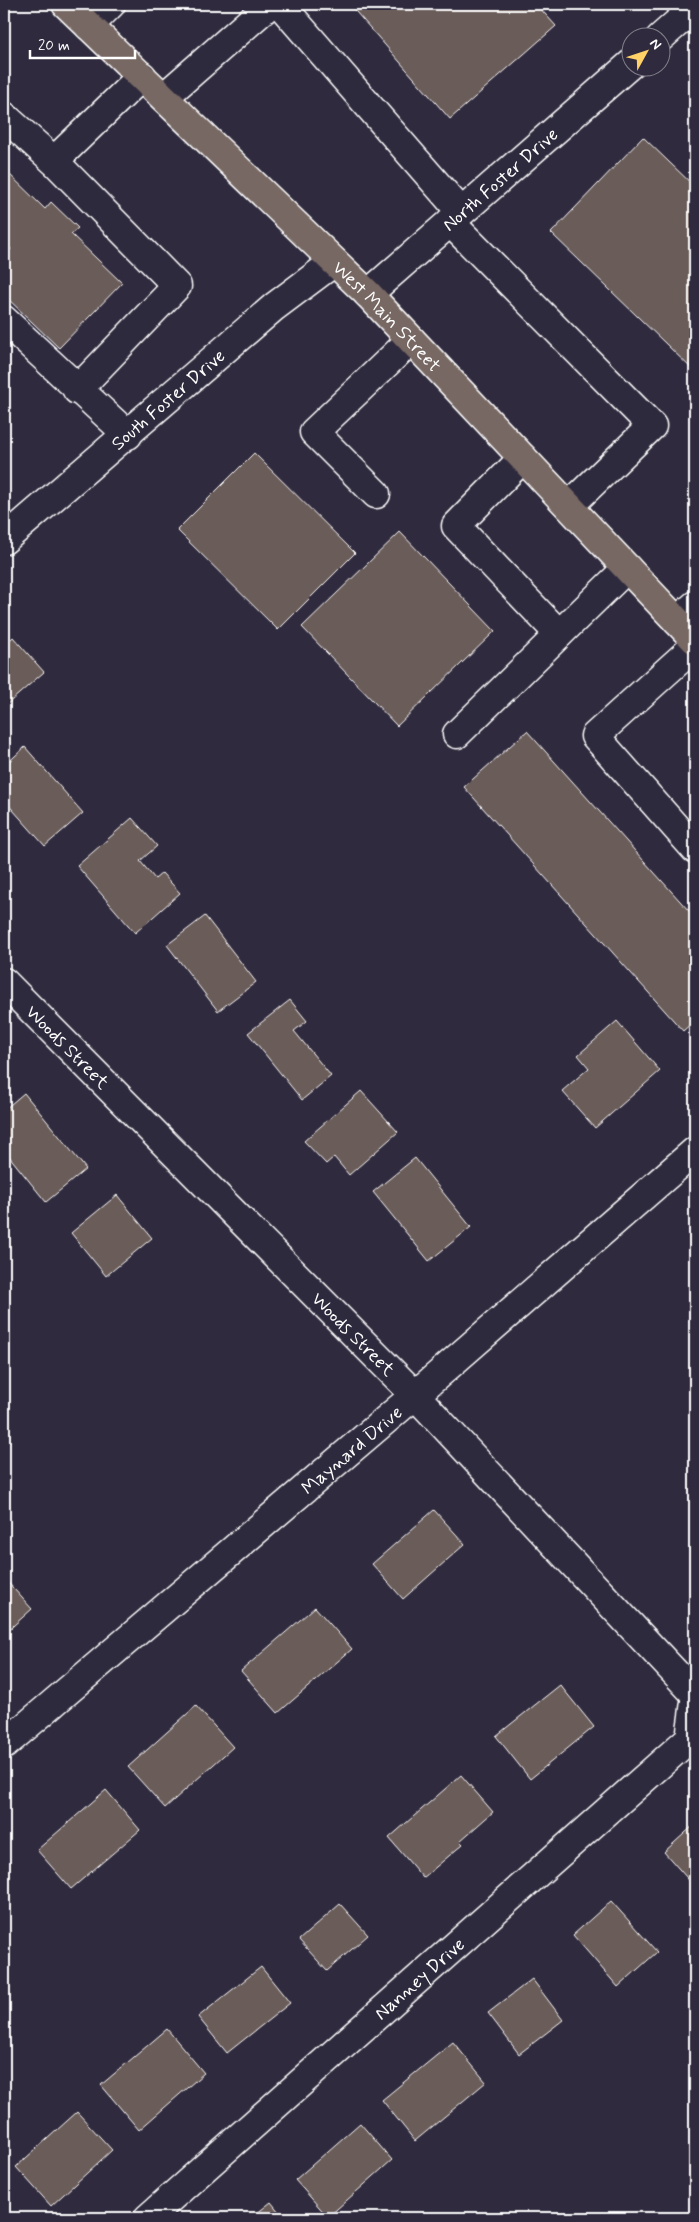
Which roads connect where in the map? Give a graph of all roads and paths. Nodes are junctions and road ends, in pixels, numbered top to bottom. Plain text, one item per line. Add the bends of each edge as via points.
1 (66, 4) edge
2 (111, 4) edge
3 (270, 4) edge
4 (280, 4) edge
5 (695, 7) edge
6 (90, 26) junction
7 (671, 28) edge
8 (622, 72) edge
9 (142, 76) junction
10 (164, 98) junction
11 (4, 116) edge
12 (54, 161) junction
13 (456, 217) junction
14 (334, 262) junction
15 (368, 294) junction
16 (4, 320) edge
17 (411, 340) junction
18 (77, 390) junction
19 (128, 435) junction
20 (523, 458) junction
21 (376, 494) dead end
22 (569, 506) junction
23 (4, 540) edge
24 (627, 568) junction
25 (689, 622) edge
26 (559, 634) junction
27 (695, 646) edge
28 (457, 734) dead end
29 (695, 849) edge
30 (4, 982) edge
31 (691, 1165) edge
32 (415, 1395) junction
33 (695, 1694) edge
34 (695, 1702) edge
35 (4, 1745) edge
36 (148, 2218) edge

1 - 6 main road, West Main Street
2 - 6 street
3 - 10 street
4 - 13 street
5 - 7 street
6 - 9 main road, West Main Street
8 - 13 street, North Foster Drive
9 - 10 main road, West Main Street
9 - 12 street
10 - 14 main road, West Main Street
11 - 12 street
12 - 18 street via 177,286
13 - 15 street, North Foster Drive
13 - 22 street via 652,426
14 - 15 main road, West Main Street
14 - 19 street, South Foster Drive via 274,308
15 - 17 main road, West Main Street
16 - 18 street
17 - 20 main road, West Main Street
17 - 21 street via 314,432
18 - 19 street
19 - 23 street, South Foster Drive
20 - 22 main road, West Main Street
20 - 26 street via 456,526
22 - 24 main road, West Main Street
24 - 25 main road, West Main Street
24 - 26 street
26 - 28 street
27 - 29 street via 595,736
30 - 32 street, Woods Street
31 - 32 street, Maynard Drive
32 - 33 street, Woods Street
32 - 35 street, Maynard Drive
34 - 36 street, Nanney Drive via 690,1738

